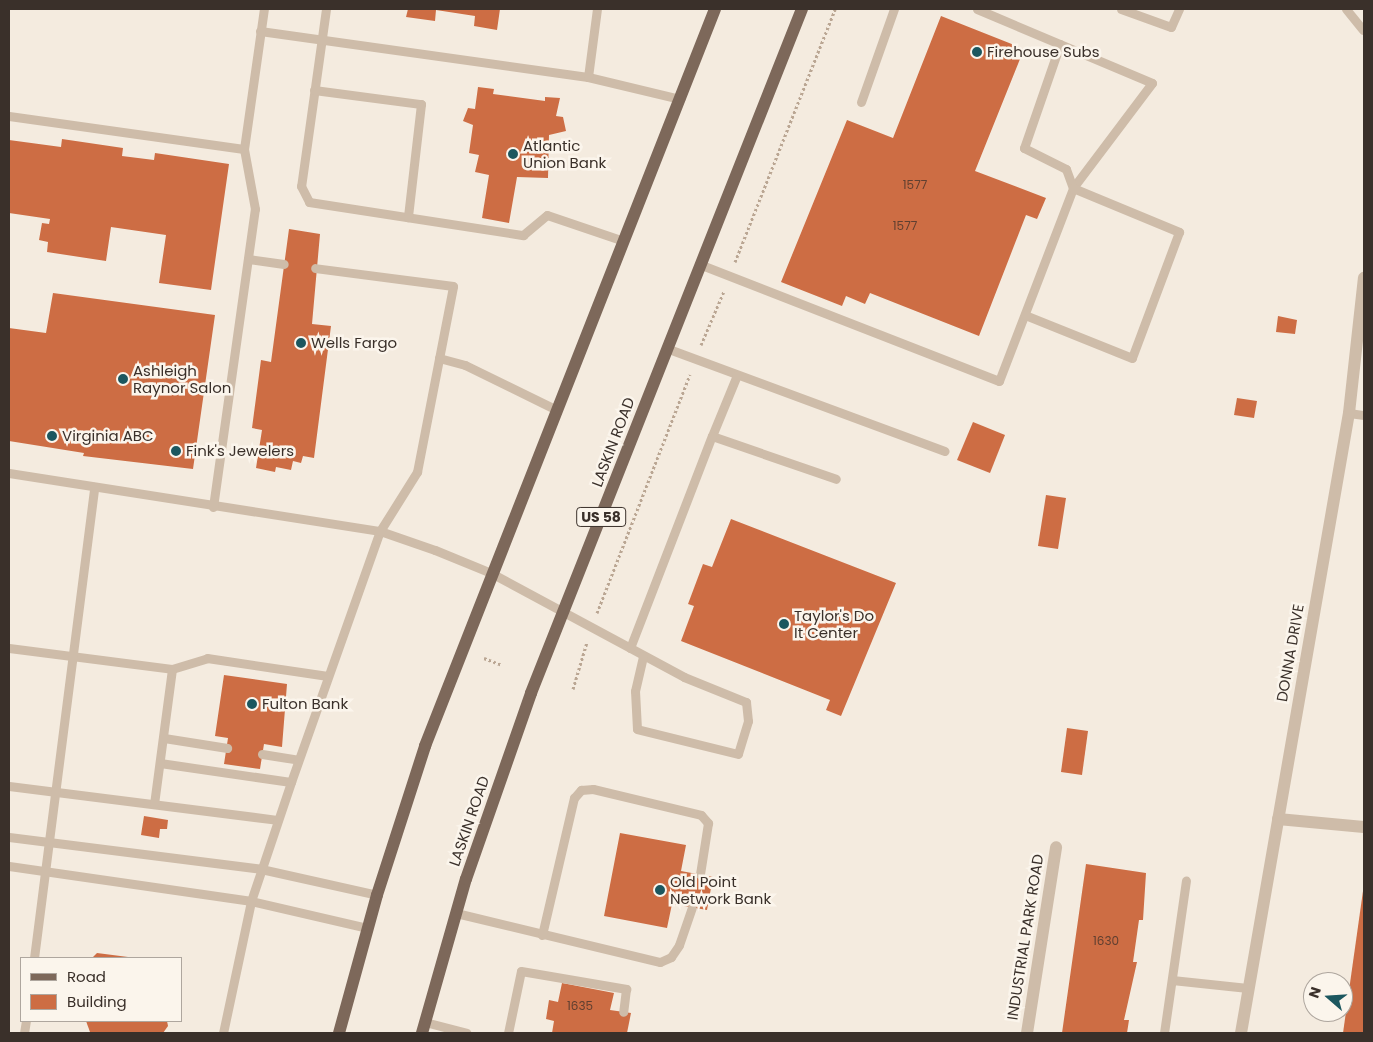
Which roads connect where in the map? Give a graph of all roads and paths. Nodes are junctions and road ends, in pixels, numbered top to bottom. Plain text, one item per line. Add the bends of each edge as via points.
1 (264, 9) edge
2 (326, 9) edge
3 (597, 9) edge
4 (715, 9) edge
5 (802, 9) edge
6 (894, 9) edge
7 (977, 9) edge
8 (1121, 9) edge
9 (1179, 9) edge
10 (1346, 9) edge
11 (1362, 30) dead end
12 (260, 32) junction
13 (321, 40) junction
14 (1060, 44) junction
15 (588, 77) junction
16 (314, 90) junction
17 (680, 99) junction
18 (860, 102) dead end
19 (9, 116) edge
20 (244, 149) junction
21 (1073, 188) junction
22 (408, 217) junction
23 (624, 241) junction
24 (248, 259) junction
25 (284, 264) dead end
26 (699, 264) junction
27 (315, 268) dead end
28 (1364, 278) edge
29 (1025, 315) junction
30 (666, 348) junction
31 (439, 358) junction
32 (736, 375) junction
33 (557, 410) junction
34 (1349, 414) junction
35 (1364, 415) edge
36 (712, 436) junction
37 (946, 451) dead end
38 (9, 473) edge
39 (836, 479) dead end
40 (94, 487) junction
41 (213, 507) junction
42 (380, 531) junction
43 (491, 573) junction
44 (563, 610) junction
45 (9, 648) edge
46 (630, 648) junction
47 (643, 656) junction
48 (73, 657) junction
49 (484, 658) dead end
50 (502, 665) dead end
51 (172, 669) junction
52 (328, 676) junction
53 (164, 738) junction
54 (227, 748) dead end
55 (262, 754) dead end
56 (298, 760) junction
57 (160, 763) junction
58 (291, 782) junction
59 (9, 786) edge
60 (55, 792) junction
61 (154, 804) junction
62 (1278, 819) junction
63 (277, 820) junction
64 (1364, 827) edge
65 (9, 838) edge
66 (48, 843) junction
67 (1056, 847) dead end
68 (9, 866) edge
69 (261, 869) junction
70 (45, 871) junction
71 (700, 874) dead end
72 (1186, 881) dead end
73 (377, 895) junction
74 (251, 901) junction
75 (692, 908) dead end
76 (456, 913) junction
77 (367, 928) junction
78 (542, 935) junction
79 (34, 957) edge
80 (1172, 980) junction
81 (1248, 988) junction
82 (623, 1012) dead end
83 (424, 1028) edge
84 (223, 1033) edge
85 (338, 1033) edge
86 (467, 1033) edge
87 (508, 1033) edge
88 (1027, 1033) edge
89 (1164, 1033) edge
90 (1241, 1033) edge

1 - 12 lane
2 - 13 lane
3 - 15 lane
4 - 17 main road
5 - 26 main road, LASKIN ROAD / US 58
6 - 18 lane
7 - 14 lane
8 - 9 lane via 1171,27
10 - 11 lane
12 - 13 lane
12 - 20 lane
13 - 15 lane
13 - 16 lane
14 - 21 lane via 1024,148 1066,169
14 - 21 lane via 1152,83
15 - 17 lane
16 - 22 lane via 301,186 309,202
16 - 22 lane via 421,104
17 - 23 main road
19 - 20 lane
20 - 24 lane via 255,209
21 - 29 lane
21 - 29 lane via 1179,232 1132,358
22 - 23 lane via 523,235 547,215
23 - 33 main road
24 - 25 lane
24 - 41 lane
26 - 29 lane via 999,381
26 - 30 main road, LASKIN ROAD / US 58
27 - 31 lane via 453,286
28 - 34 street, DONNA DRIVE
30 - 32 lane
30 - 44 main road, LASKIN ROAD / US 58
31 - 33 lane via 465,365
31 - 42 lane via 417,472
32 - 36 lane
32 - 37 lane
33 - 43 main road
34 - 35 lane
34 - 62 street, DONNA DRIVE
36 - 39 lane
36 - 46 lane
38 - 40 lane
40 - 41 lane
40 - 48 lane
41 - 42 lane
42 - 43 lane
42 - 52 lane
43 - 44 lane
43 - 73 main road via 425,746
44 - 46 lane
44 - 76 main road, LASKIN ROAD / US 58
45 - 48 lane
46 - 47 lane
47 - 47 lane via 746,702 748,722 738,754 637,729 635,691
48 - 51 lane
48 - 60 lane
49 - 50 path
51 - 52 lane via 207,658
51 - 53 lane
52 - 56 lane
53 - 54 lane
53 - 57 lane
55 - 56 lane
56 - 58 lane
57 - 58 lane
57 - 61 lane
58 - 63 lane
59 - 60 lane
60 - 61 lane
60 - 66 lane
61 - 63 lane
62 - 64 street
62 - 81 street, DONNA DRIVE
63 - 69 lane
65 - 66 lane
66 - 69 lane
66 - 70 lane
67 - 88 street, INDUSTRIAL PARK ROAD
68 - 70 lane
69 - 73 lane
69 - 74 lane
70 - 74 lane
70 - 79 lane
71 - 78 lane via 708,823 702,815 593,789 581,790 574,798
72 - 80 lane
73 - 77 main road
74 - 77 lane
74 - 84 lane
75 - 78 lane via 679,945 671,957 660,962
76 - 78 lane
76 - 83 main road, LASKIN ROAD / US 58
77 - 85 main road
80 - 81 lane
80 - 89 lane
81 - 90 street, DONNA DRIVE
82 - 87 lane via 626,989 521,971
83 - 86 lane

